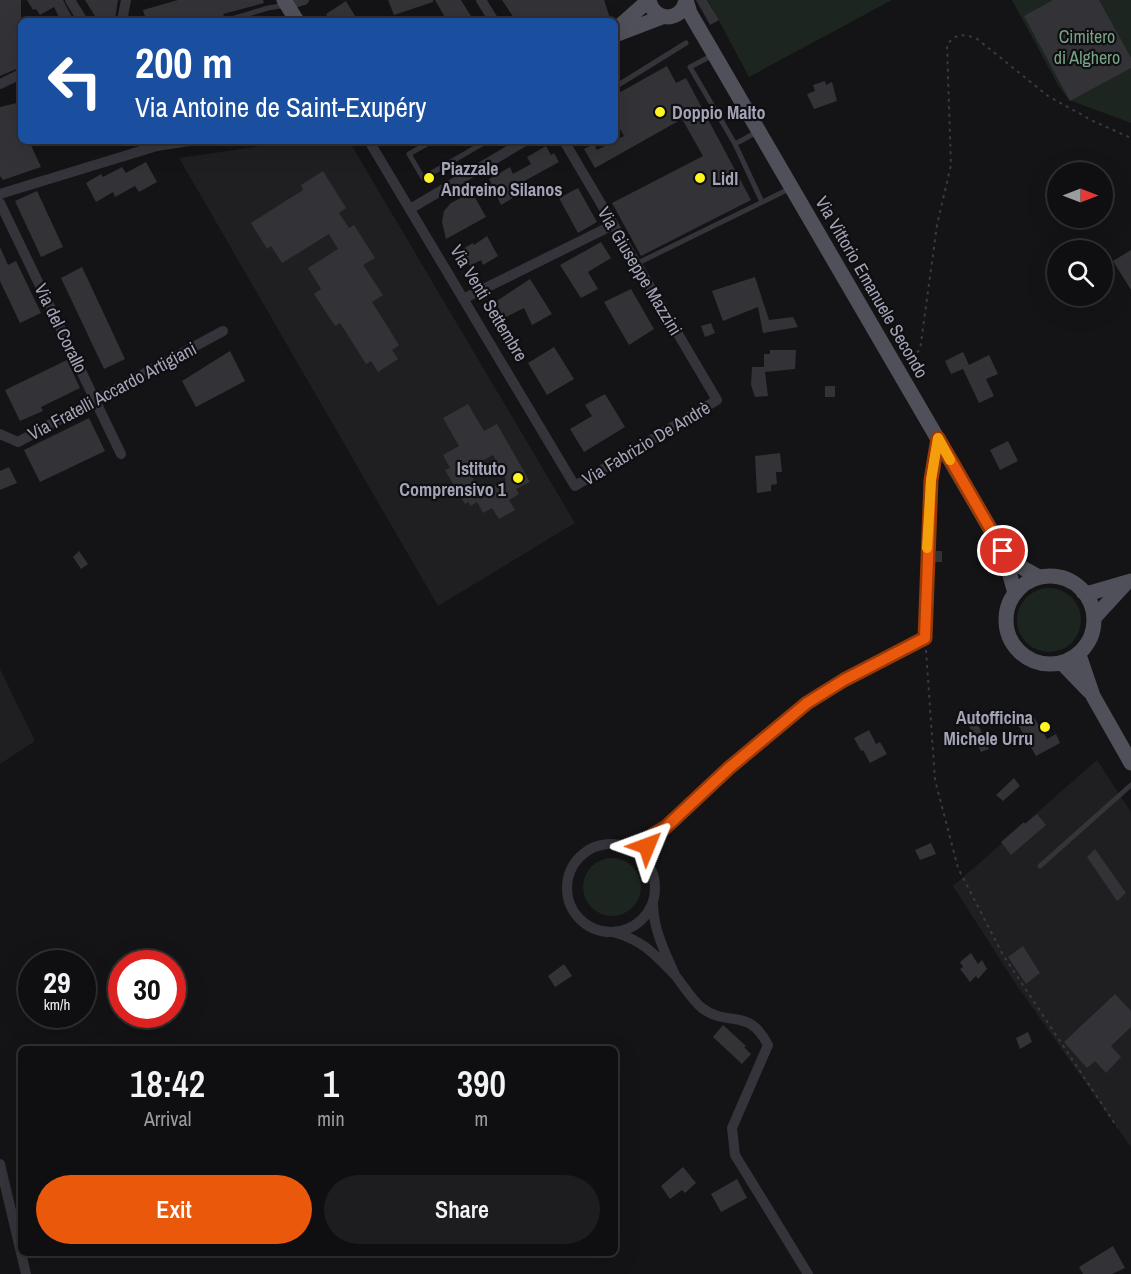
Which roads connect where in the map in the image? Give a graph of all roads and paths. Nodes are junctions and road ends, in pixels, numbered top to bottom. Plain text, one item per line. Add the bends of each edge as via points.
1 (70, 0) edge
2 (126, 0) edge
3 (304, 0) edge
4 (481, 0) edge
5 (649, 0) edge
6 (686, 0) edge
7 (286, 3) edge
8 (667, 17) junction
9 (81, 18) edge
10 (123, 18) edge
11 (235, 18) edge
12 (295, 18) edge
13 (492, 18) edge
14 (618, 27) edge
15 (618, 34) edge
16 (686, 43) dead end
17 (711, 49) junction
18 (18, 75) edge
19 (0, 84) edge
20 (618, 85) edge
21 (758, 131) junction
22 (1131, 138) edge
23 (155, 144) edge
24 (371, 144) edge
25 (427, 144) edge
26 (483, 144) edge
27 (520, 144) edge
28 (566, 144) edge
29 (735, 144) junction
30 (792, 188) junction
31 (0, 194) edge
32 (762, 202) junction
33 (0, 203) edge
34 (410, 209) junction
35 (613, 225) junction
36 (636, 264) junction
37 (463, 298) junction
38 (223, 331) dead end
39 (911, 357) dead end
40 (717, 400) joint
41 (96, 401) junction
42 (0, 434) edge
43 (938, 438) junction
44 (121, 454) dead end
45 (575, 486) joint
46 (1003, 551) junction
47 (1039, 577) junction
48 (1129, 582) edge
49 (1083, 592) junction
50 (1015, 593) junction
51 (1094, 618) junction
52 (925, 638) junction
53 (1082, 651) junction
54 (1062, 663) junction
55 (1093, 696) junction
56 (1131, 763) edge
57 (1131, 784) edge
58 (648, 838) junction
59 (622, 845) junction
60 (646, 862) junction
61 (1040, 866) dead end
62 (652, 898) junction
63 (613, 932) junction
64 (675, 975) junction
65 (1117, 1126) dead end
66 (0, 1164) edge
67 (18, 1240) edge
68 (22, 1256) edge
69 (26, 1274) edge
70 (808, 1274) edge

1 - 9 street
2 - 10 street
3 - 7 street
4 - 13 street
5 - 8 main road via 653,11
5 - 14 main road
6 - 8 main road via 682,11
6 - 17 main road, Via Vittorio Emanuele Secondo
7 - 11 lane
7 - 12 main road
8 - 15 main road
8 - 17 main road, Via Vittorio Emanuele Secondo via 691,25
16 - 20 lane
17 - 21 main road, Via Vittorio Emanuele Secondo
17 - 29 lane via 690,67
18 - 19 street
21 - 29 lane
21 - 30 main road, Via Vittorio Emanuele Secondo
22 - 39 path via 1048,96 976,38 953,37 947,45 951,165 937,225 920,350
23 - 31 street
24 - 34 street, Via Venti Settembre
25 - 26 lane via 409,154 423,178
27 - 34 street
28 - 35 street, Via Giuseppe Mazzini
29 - 32 lane
30 - 32 lane
30 - 43 main road, Via Vittorio Emanuele Secondo
32 - 36 lane
33 - 41 street, Via del Corallo
34 - 37 street, Via Venti Settembre
35 - 36 street, Via Giuseppe Mazzini
35 - 37 street
36 - 40 street, Via Giuseppe Mazzini
37 - 45 street, Via Venti Settembre
38 - 41 street, Via Fratelli Accardo Artigiani
40 - 45 street, Via Fabrizio De Andrè
41 - 42 street, Via Fratelli Accardo Artigiani via 18,442
41 - 44 street, Via del Corallo
43 - 46 main road, Via Vittorio Emanuele Secondo
43 - 52 street via 931,480
46 - 47 main road, Via Vittorio Emanuele Secondo
46 - 50 main road, Via Vittorio Emanuele Secondo
47 - 49 main road via 1060,577
47 - 50 main road
48 - 49 main road
48 - 51 main road
49 - 51 main road
50 - 54 main road via 1005,622 1012,645 1028,659 1042,664
51 - 53 main road
52 - 58 street via 807,703 666,827
52 - 65 path via 935,780 958,868 1003,955
53 - 54 main road
53 - 55 main road via 1079,655
54 - 55 main road
55 - 56 main road
57 - 61 lane
58 - 59 street
58 - 60 street
59 - 60 street
59 - 63 street via 593,847 580,855 567,882 570,904 582,921
60 - 62 street via 653,876
62 - 63 street via 651,905 634,925
62 - 64 street via 658,935
63 - 64 street via 645,945
64 - 70 street via 701,1007 715,1015 752,1023 761,1030 768,1045 732,1128 735,1155
66 - 67 street
68 - 69 street

